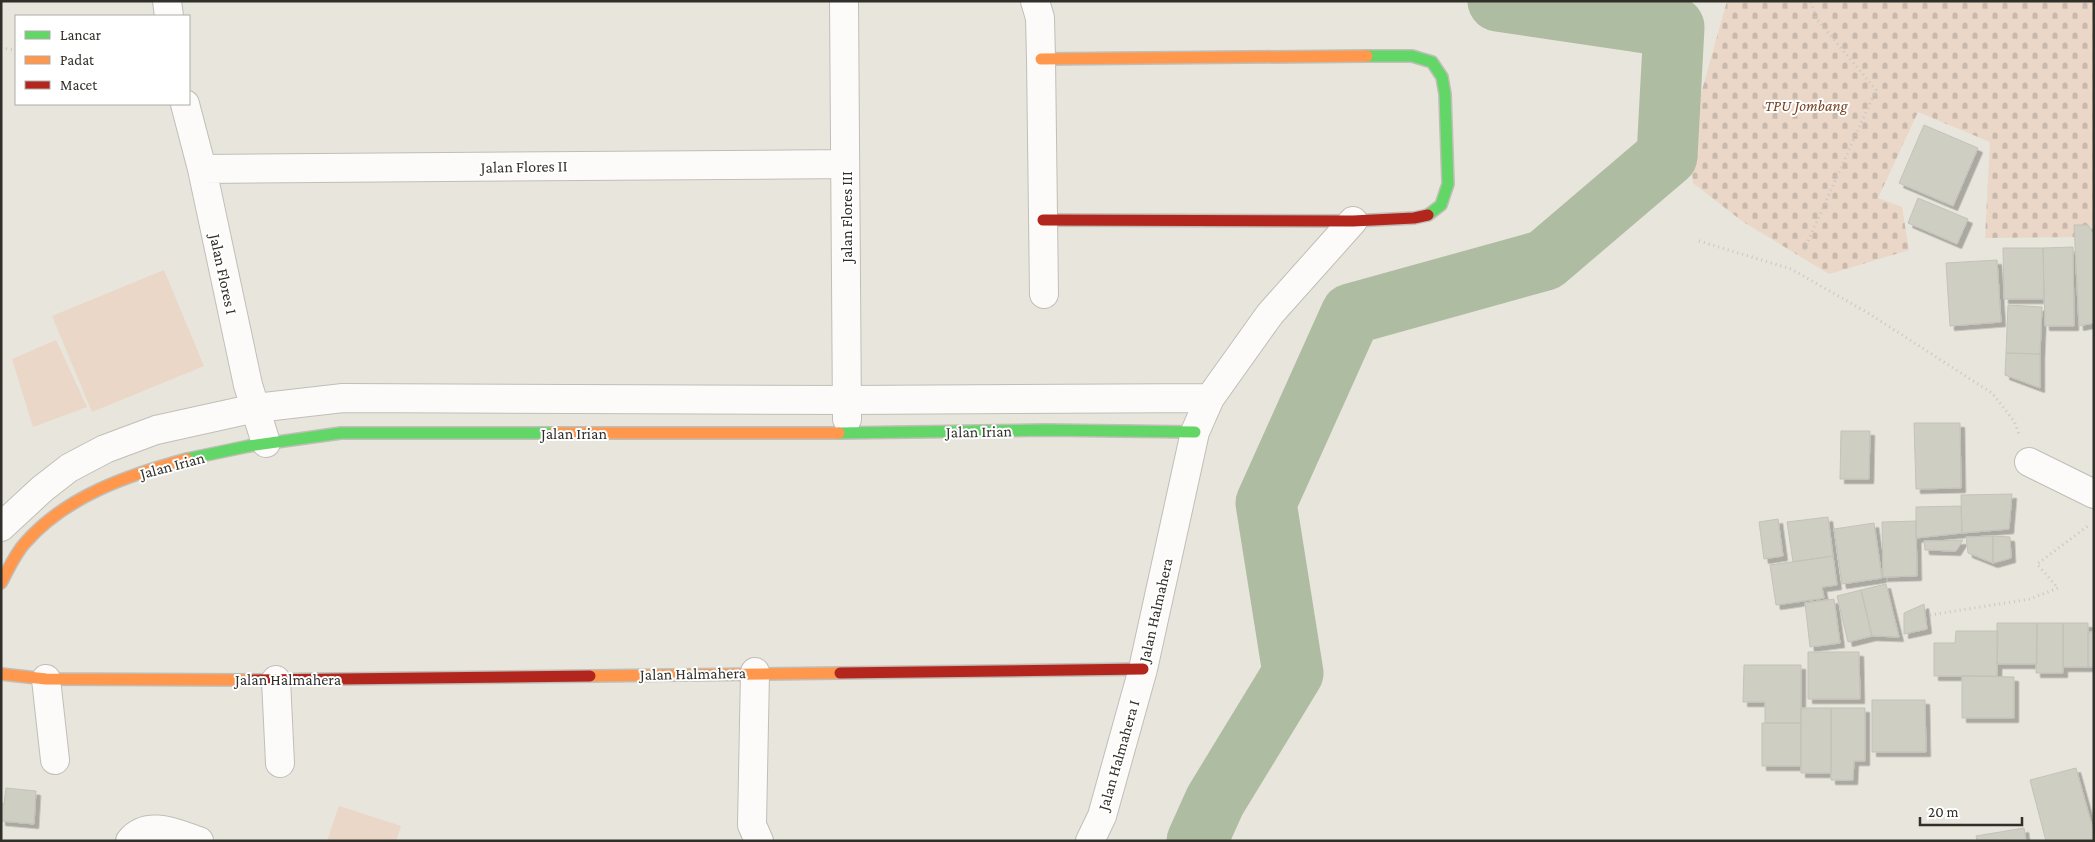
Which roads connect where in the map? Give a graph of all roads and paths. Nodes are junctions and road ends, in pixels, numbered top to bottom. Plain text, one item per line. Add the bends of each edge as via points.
1 (167, 1) edge
2 (844, 1) edge
3 (1035, 1) edge
4 (1811, 1) edge
5 (169, 15) edge
6 (1, 48) edge
7 (15, 50) edge
8 (1041, 59) junction
9 (185, 105) edge
10 (845, 164) junction
11 (202, 169) junction
12 (1043, 220) junction
13 (1353, 220) junction
14 (1699, 241) dead end
15 (1804, 250) dead end
16 (1044, 294) dead end
17 (1210, 398) junction
18 (847, 400) junction
19 (1044, 400) junction
20 (256, 408) junction
21 (1045, 430) junction
22 (1195, 432) junction
23 (847, 433) junction
24 (266, 443) junction
25 (2029, 462) joint
26 (2094, 494) edge
27 (2094, 521) edge
28 (1, 527) edge
29 (12, 542) edge
30 (1, 583) edge
31 (1930, 615) dead end
32 (1143, 669) junction
33 (755, 672) junction
34 (1, 674) edge
35 (46, 679) junction
36 (276, 680) junction
37 (55, 760) dead end
38 (280, 763) dead end
39 (130, 841) edge
40 (199, 841) edge
41 (760, 841) edge
42 (1090, 841) edge

1 - 5 street
2 - 10 street, Jalan Flores III
3 - 8 street via 1040,18
4 - 15 path via 1816,18 1876,90
6 - 7 path
8 - 12 street
8 - 13 street via 1412,56 1432,62 1442,77 1445,94 1448,184 1441,204 1430,214 1414,218
9 - 11 street, Jalan Flores I
10 - 11 street, Jalan Flores II
10 - 18 street, Jalan Flores III
11 - 20 street, Jalan Flores I via 248,385
12 - 13 street
12 - 16 street
13 - 17 street, Jalan Halmahera via 1270,314
14 - 25 path via 1791,269 1868,313 1992,393 2014,421
17 - 19 street, Jalan Irian
17 - 22 street, Jalan Halmahera
18 - 19 street, Jalan Irian
18 - 20 street, Jalan Irian via 343,398
18 - 23 street, Jalan Flores III
19 - 21 street
20 - 24 street, Jalan Flores I
20 - 28 street, Jalan Irian via 156,430 105,449 69,468
21 - 22 street, Jalan Irian
21 - 23 street, Jalan Irian
22 - 32 street, Jalan Halmahera
23 - 24 street, Jalan Irian via 341,433
24 - 29 street, Jalan Irian via 167,463 126,477 86,495 40,528
25 - 26 street
27 - 31 path via 2037,564 2058,588 2030,599
29 - 30 street, Jalan Irian
32 - 33 street, Jalan Halmahera
32 - 42 street, Jalan Halmahera I via 1102,816
33 - 36 street, Jalan Halmahera
33 - 41 street via 752,825
34 - 35 street, Jalan Halmahera
35 - 36 street, Jalan Halmahera
35 - 37 street
36 - 38 street
39 - 40 street via 147,829 165,830

